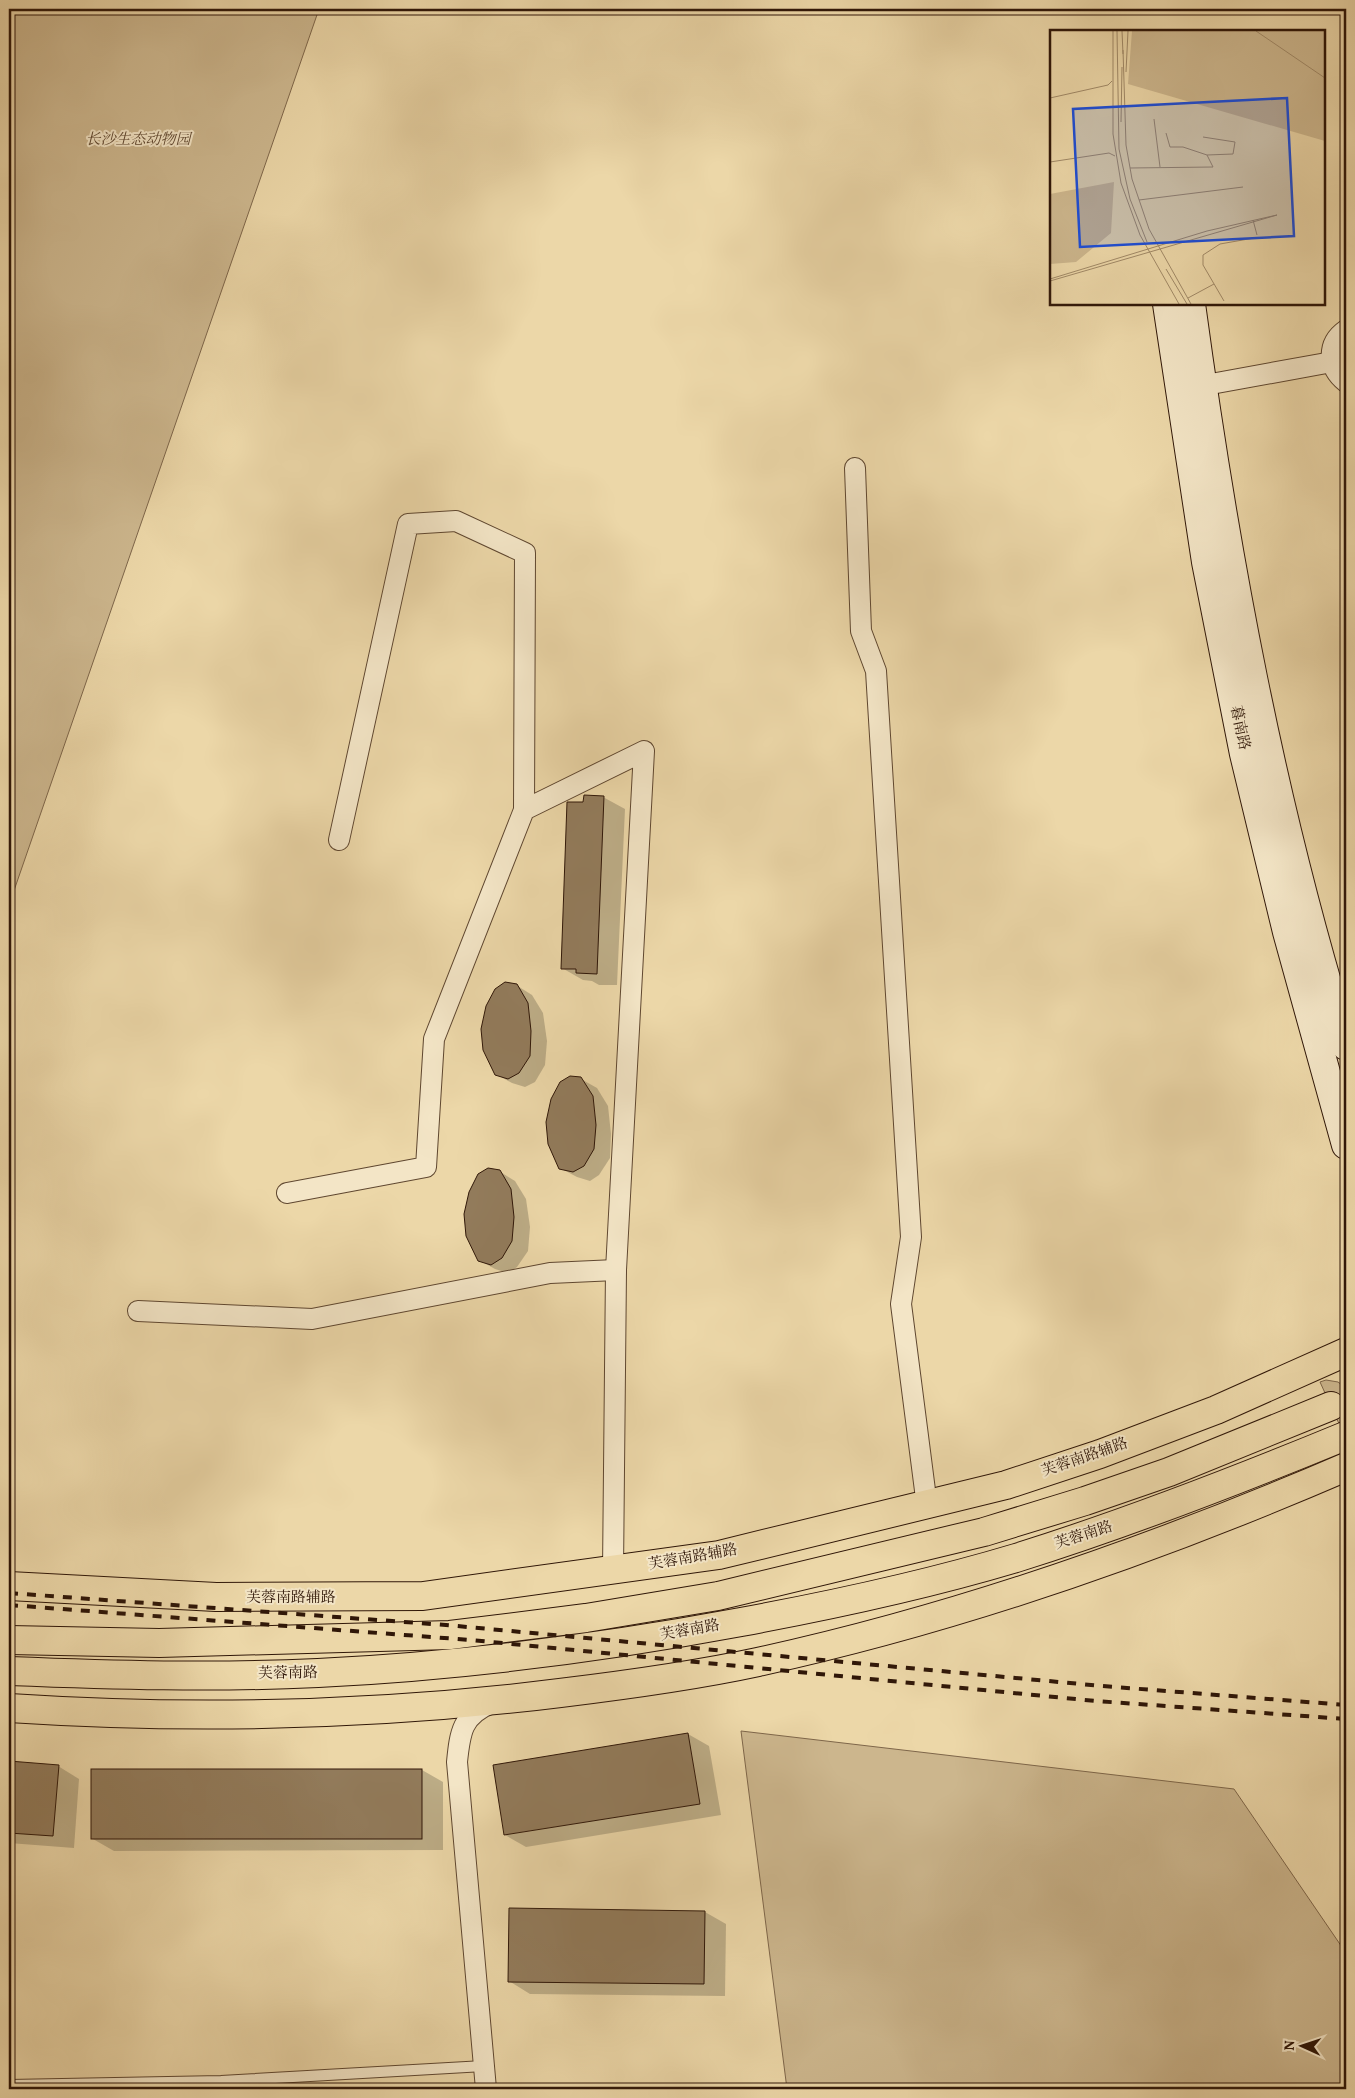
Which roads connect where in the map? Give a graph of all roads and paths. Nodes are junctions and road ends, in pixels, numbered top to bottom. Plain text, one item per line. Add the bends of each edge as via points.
1 (1167, 305) edge
2 (1191, 305) edge
3 (1346, 330) edge
4 (1332, 362) junction
5 (1346, 382) edge
6 (1191, 387) junction
7 (856, 468) dead end
8 (524, 810) junction
9 (339, 840) dead end
10 (1346, 1046) edge
11 (1346, 1145) edge
12 (287, 1193) dead end
13 (616, 1270) junction
14 (138, 1311) dead end
15 (1346, 1346) edge
16 (1346, 1352) edge
17 (1315, 1366) junction
18 (1346, 1376) edge
19 (1331, 1406) dead end
20 (1345, 1436) dead end
21 (1342, 1470) edge
22 (927, 1506) junction
23 (614, 1571) junction
24 (9, 1586) edge
25 (9, 1625) edge
26 (9, 1640) edge
27 (262, 1642) junction
28 (9, 1671) edge
29 (496, 1701) junction
30 (9, 1708) edge
31 (484, 2066) junction
32 (9, 2085) edge
33 (486, 2089) edge

1 - 6 main road, 暮南路
2 - 6 main road, 暮南路
3 - 4 street via 1336,339
4 - 5 street via 1339,377
4 - 6 street
6 - 10 main road, 暮南路 via 1267,749 1310,926
6 - 11 main road, 暮南路 via 1206,562 1250,780 1285,923
7 - 22 street via 861,631 876,671 912,1237 901,1304
8 - 9 street via 525,553 456,521 408,524
8 - 12 street via 434,1039 426,1167
8 - 13 street via 644,751
13 - 14 street via 550,1273 312,1319
13 - 23 street
15 - 17 main road
16 - 17 main road, 芙蓉南路辅路
17 - 18 main road
17 - 22 main road, 芙蓉南路辅路 via 1216,1410 1100,1454 1006,1485
19 - 27 main road, 芙蓉南路 via 1169,1472 1076,1504 974,1534 718,1596 450,1636
20 - 28 main road, 芙蓉南路 via 1153,1513 1012,1559 809,1609 683,1632 535,1656 315,1674
21 - 29 main road via 1107,1562 895,1628 756,1663 620,1686
22 - 23 main road, 芙蓉南路辅路 via 719,1555
23 - 24 main road, 芙蓉南路辅路 via 422,1596 383,1598 216,1597
25 - 27 main road
26 - 27 main road, 芙蓉南路
29 - 30 main road via 395,1710 265,1715
29 - 31 street via 472,1713 466,1722 457,1762
31 - 32 lane via 221,2081
31 - 33 street

